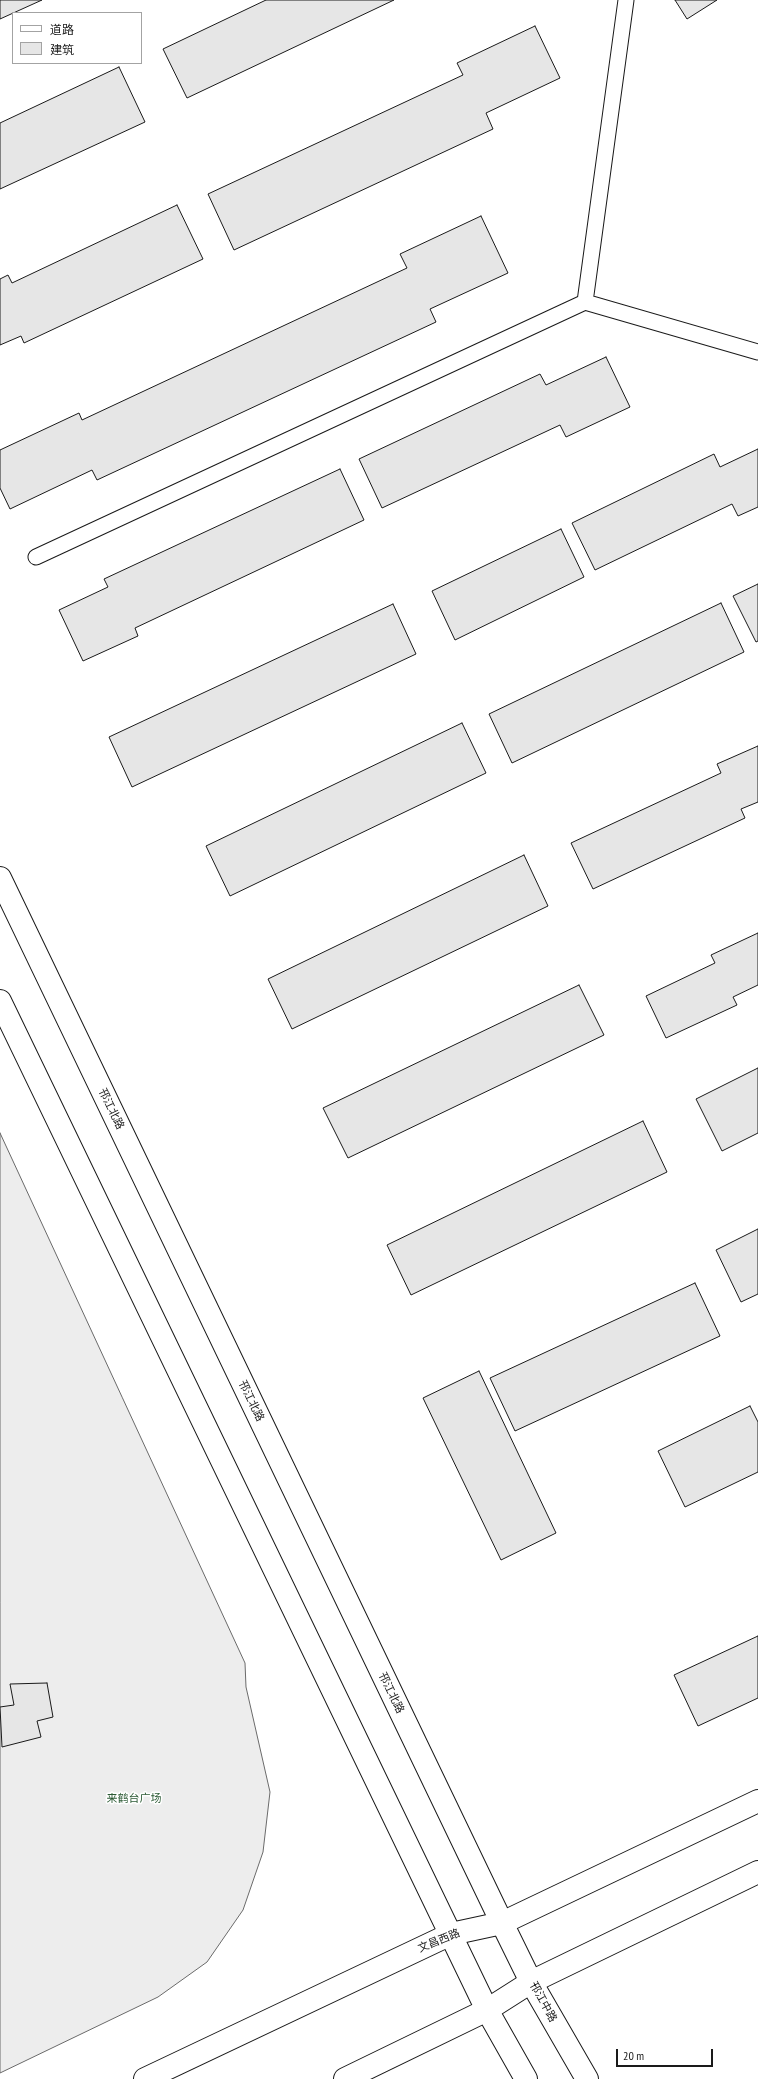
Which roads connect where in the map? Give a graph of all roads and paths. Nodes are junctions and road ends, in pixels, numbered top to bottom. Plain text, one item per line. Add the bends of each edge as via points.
1 (626, 0) edge
2 (585, 302) junction
3 (758, 352) edge
4 (36, 557) dead end
5 (0, 878) edge
6 (0, 1001) edge
7 (758, 1801) edge
8 (758, 1872) edge
9 (502, 1923) junction
10 (451, 1934) junction
11 (531, 1982) junction
12 (487, 2010) junction
13 (145, 2079) edge
14 (345, 2079) edge
15 (526, 2079) edge
16 (586, 2079) edge

1 - 2 lane
2 - 3 lane
2 - 4 lane
5 - 9 main road, 邗江北路
6 - 10 main road
7 - 9 main road, 文昌西路
8 - 11 main road
9 - 10 main road, 文昌西路
9 - 11 main road, 邗江中路
10 - 12 main road
10 - 13 main road, 文昌西路
11 - 12 main road
11 - 16 main road, 邗江中路
12 - 14 main road
12 - 15 main road

